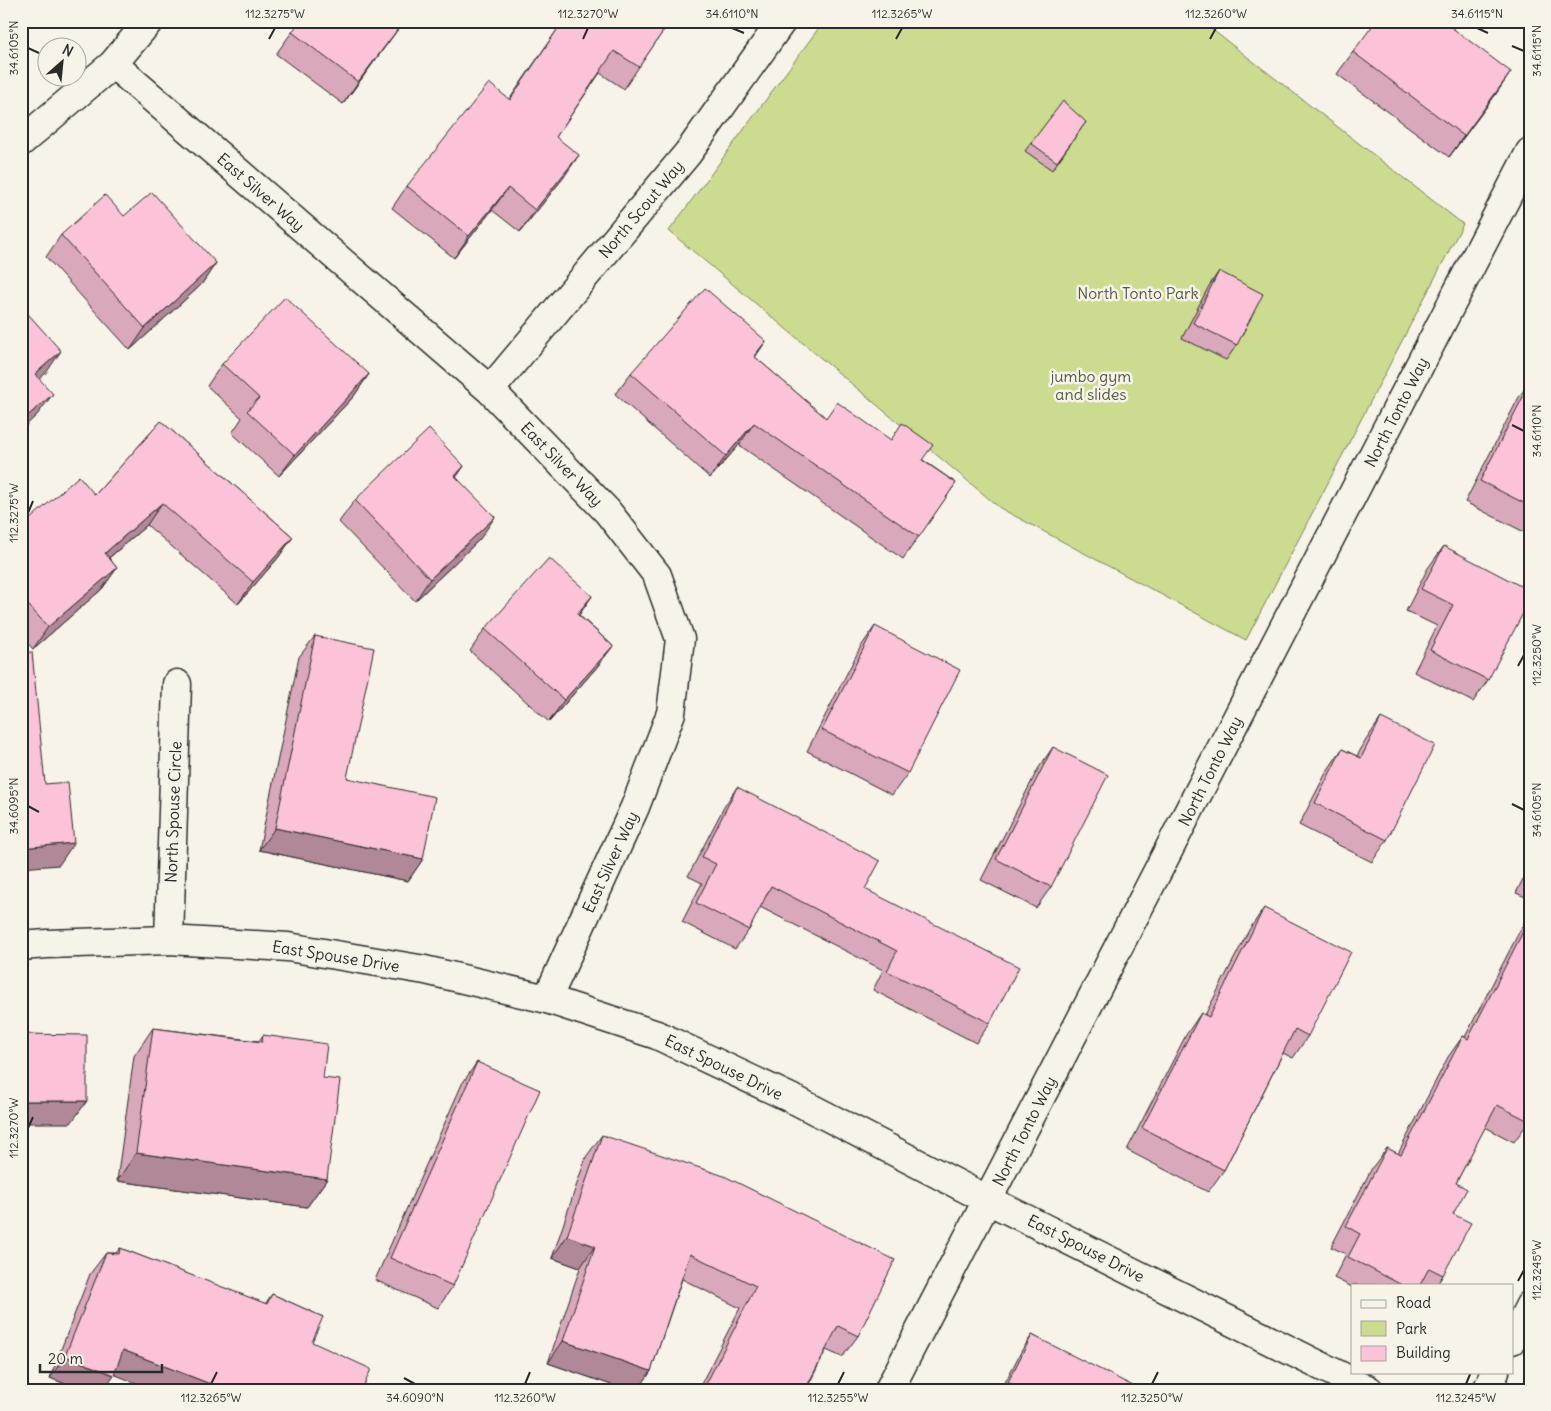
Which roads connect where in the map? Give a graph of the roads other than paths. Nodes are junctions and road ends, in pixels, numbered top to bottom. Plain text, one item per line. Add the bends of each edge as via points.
1 (149, 21) edge
2 (782, 21) edge
3 (113, 64) junction
4 (21, 142) edge
5 (1530, 152) edge
6 (490, 390) junction
7 (177, 684) dead end
8 (169, 940) junction
9 (21, 946) edge
10 (547, 999) junction
11 (988, 1200) junction
12 (1530, 1305) edge
13 (1514, 1336) edge
14 (1495, 1374) edge
15 (889, 1390) edge
16 (1368, 1390) edge
17 (1486, 1390) edge

1 - 3 street
2 - 6 street, North Scout Way via 688,153
3 - 4 street
3 - 6 street, East Silver Way
5 - 11 street, North Tonto Way
6 - 10 street, East Silver Way via 607,511 646,561 657,576 680,639 671,713 636,807
7 - 8 street, North Spouse Circle
8 - 9 street, East Spouse Drive
8 - 10 street, East Spouse Drive via 288,946 425,970
10 - 11 street, East Spouse Drive via 657,1034
11 - 15 street, North Tonto Way
11 - 16 street, East Spouse Drive
12 - 13 street
14 - 17 street

